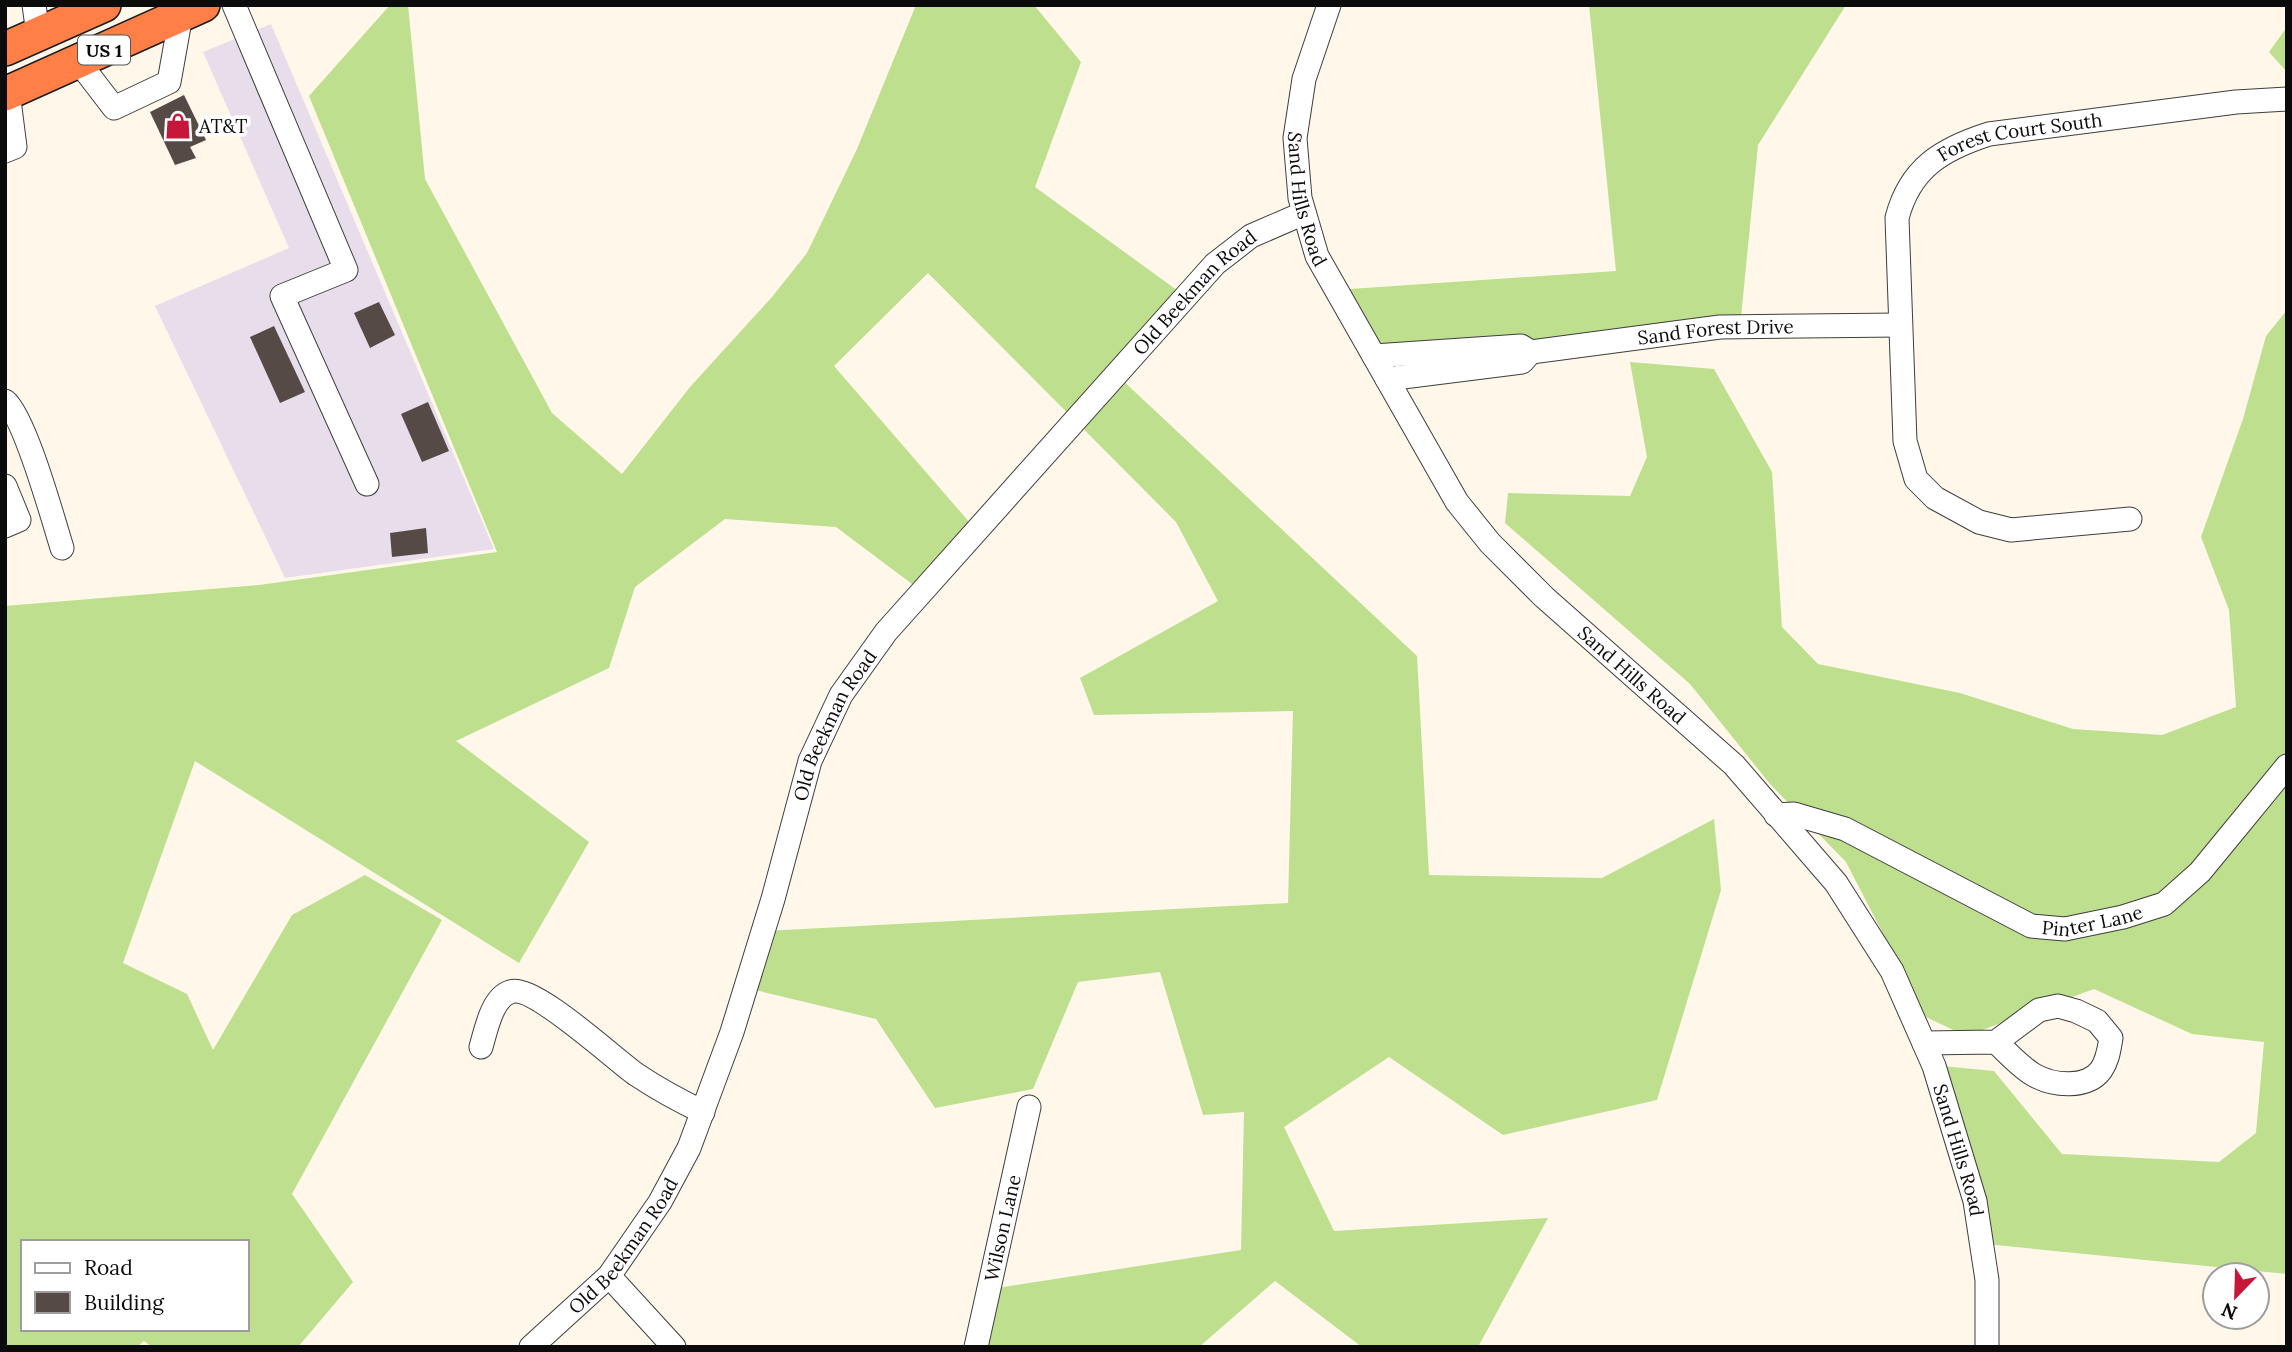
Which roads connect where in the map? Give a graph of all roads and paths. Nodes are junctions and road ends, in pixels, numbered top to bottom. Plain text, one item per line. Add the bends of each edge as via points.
1 (104, 5) edge
2 (234, 5) edge
3 (1329, 5) edge
4 (192, 10) edge
5 (36, 20) edge
6 (5, 49) edge
7 (78, 61) junction
8 (7, 93) edge
9 (2287, 99) edge
10 (5, 151) edge
11 (1304, 213) junction
12 (1900, 325) junction
13 (1531, 352) junction
14 (1374, 356) junction
15 (1387, 379) junction
16 (5, 401) edge
17 (367, 484) dead end
18 (5, 486) edge
19 (2130, 519) dead end
20 (5, 526) edge
21 (62, 548) dead end
22 (2287, 765) edge
23 (1776, 816) junction
24 (1996, 1042) junction
25 (1924, 1043) junction
26 (481, 1046) dead end
27 (1029, 1107) dead end
28 (702, 1112) junction
29 (609, 1276) junction
30 (531, 1347) edge
31 (674, 1347) edge
32 (976, 1347) edge
33 (1987, 1347) edge

1 - 5 highway, US 1
2 - 17 street via 346,270 282,296
3 - 11 street, Sand Hills Road via 1309,59 1298,108 1297,174
4 - 7 highway, US 1
4 - 7 street via 169,82 114,108
5 - 6 highway, US 1
7 - 8 highway, US 1
8 - 10 street via 15,147
9 - 12 street, Forest Court South via 1989,134 1943,153 1910,183 1897,218
11 - 14 street, Sand Hills Road via 1317,256
11 - 28 street, Old Beekman Road via 1251,236 1215,264 886,632 841,695 810,761 773,899
12 - 13 street, Sand Forest Drive via 1720,327
12 - 19 street, Forest Court South via 1905,441 1916,479 1936,498 1979,522 2011,530
13 - 14 street, Sand Forest Drive via 1521,346
13 - 15 street, Sand Forest Drive via 1522,362
14 - 15 street, Sand Hills Road
15 - 23 street, Sand Hills Road via 1457,502 1490,542 1544,597 1734,765
16 - 21 street via 16,412
18 - 20 street via 19,520
22 - 23 street, Pinter Lane via 2200,872 2164,904 2065,929 2031,926 1845,829 1794,814
23 - 25 street, Sand Hills Road via 1836,883 1892,971
24 - 24 street via 2034,1075 2057,1083 2081,1083 2099,1073 2111,1038 2097,1021 2058,1006 2039,1010
24 - 25 street
25 - 33 street, Sand Hills Road via 1975,1200 1987,1280
26 - 28 street via 500,998 523,991 637,1075
27 - 32 street, Wilson Lane
28 - 29 street, Old Beekman Road via 660,1202
29 - 30 street, Old Beekman Road
29 - 31 street

